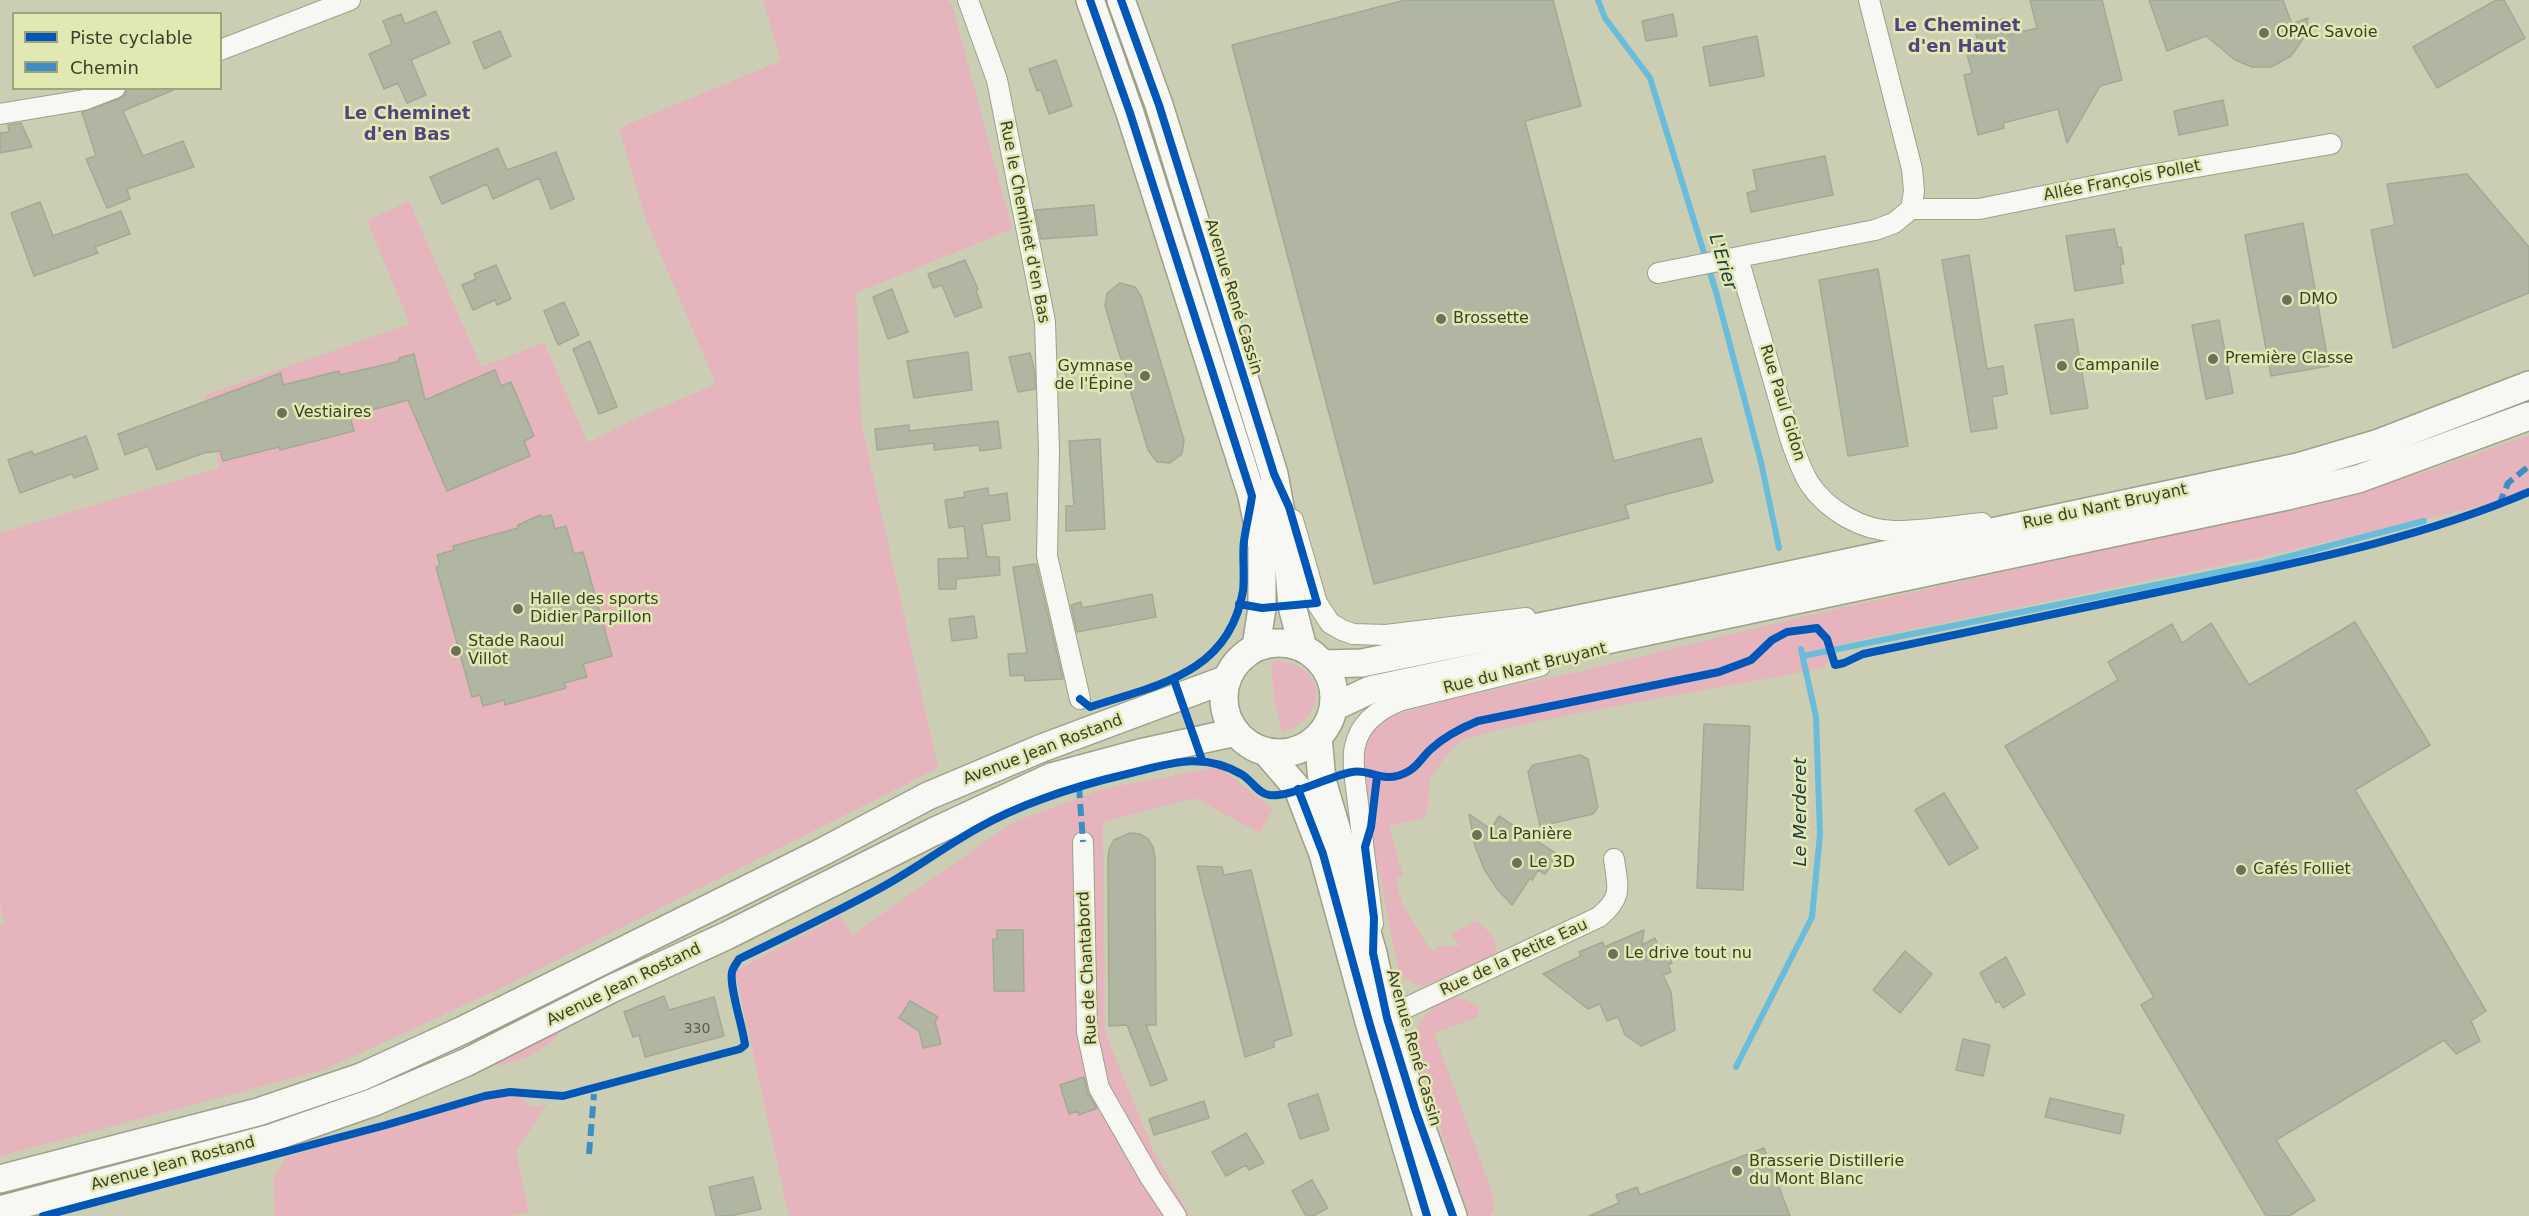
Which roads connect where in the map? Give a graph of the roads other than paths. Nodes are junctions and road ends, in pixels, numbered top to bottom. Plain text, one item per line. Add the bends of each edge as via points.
1 (350, 0) edge
2 (968, 0) edge
3 (1090, 0) edge
4 (1121, 0) edge
5 (1869, 0) edge
6 (222, 49) edge
7 (110, 90) edge
8 (0, 114) edge
9 (2331, 144) dead end
10 (1911, 209) junction
11 (1738, 258) junction
12 (1658, 273) dead end
13 (2529, 385) edge
14 (2529, 416) edge
15 (1274, 474) junction
16 (2075, 514) junction
17 (1672, 600) junction
18 (1739, 612) junction
19 (1342, 630) joint
20 (1256, 647) junction
21 (1313, 656) junction
22 (1227, 679) junction
23 (1080, 699) dead end
24 (1334, 707) junction
25 (1236, 732) junction
26 (1318, 737) junction
27 (1266, 752) junction
28 (1354, 771) joint
29 (1083, 842) dead end
30 (1614, 859) dead end
31 (1373, 952) junction
32 (1379, 1021) junction
33 (0, 1179) edge
34 (0, 1210) edge
35 (1176, 1216) edge
36 (1427, 1216) edge
37 (1453, 1216) edge

1 - 6 street
2 - 23 street, Rue le Cheminet d'en Bas via 997,80 1045,322 1047,556
3 - 20 main road via 1252,496 1262,546 1262,608
4 - 15 main road, Avenue René Cassin via 1159,105
5 - 10 street via 1912,169
7 - 8 street via 84,100
9 - 10 street, Allée François Pollet via 1979,209
10 - 11 street via 1894,223 1875,230
11 - 12 street
11 - 16 street, Rue Paul Gidon via 1800,466 1815,492 1826,502 1859,524 1895,531
13 - 16 main road, Rue du Nant Bruyant via 2332,457
14 - 18 main road, Rue du Nant Bruyant via 2358,479
15 - 19 street, Avenue René Cassin via 1289,507 1317,603 1330,623
15 - 21 main road, Avenue René Cassin via 1287,545 1292,606
16 - 17 main road, Rue du Nant Bruyant
17 - 19 street, Rue du Nant Bruyant via 1386,635
17 - 21 main road, Rue du Nant Bruyant via 1362,663
18 - 24 main road, Rue du Nant Bruyant via 1370,690
18 - 28 street, Rue du Nant Bruyant via 1383,707 1366,723 1355,745
20 - 21 main road via 1280,642
20 - 22 main road via 1238,660
21 - 24 main road via 1333,684
22 - 25 main road via 1223,698
22 - 33 main road, Avenue Jean Rostand via 1042,748 928,796 473,1025 361,1077 258,1112
24 - 26 main road via 1329,723
25 - 27 main road
25 - 34 main road, Avenue Jean Rostand via 1051,777 611,988 467,1062 374,1102 271,1138
26 - 27 main road via 1303,748 1285,753
26 - 31 main road, Avenue René Cassin via 1322,780
27 - 32 main road, Avenue René Cassin via 1298,789 1311,818
28 - 31 street, Avenue René Cassin via 1374,918
29 - 35 street, Rue de Chantabord via 1087,1032 1099,1088
30 - 32 street, Rue de la Petite Eau via 1614,905 1599,917
31 - 32 main road, Avenue René Cassin
32 - 36 main road, Avenue René Cassin
32 - 37 main road, Avenue René Cassin via 1416,1110

